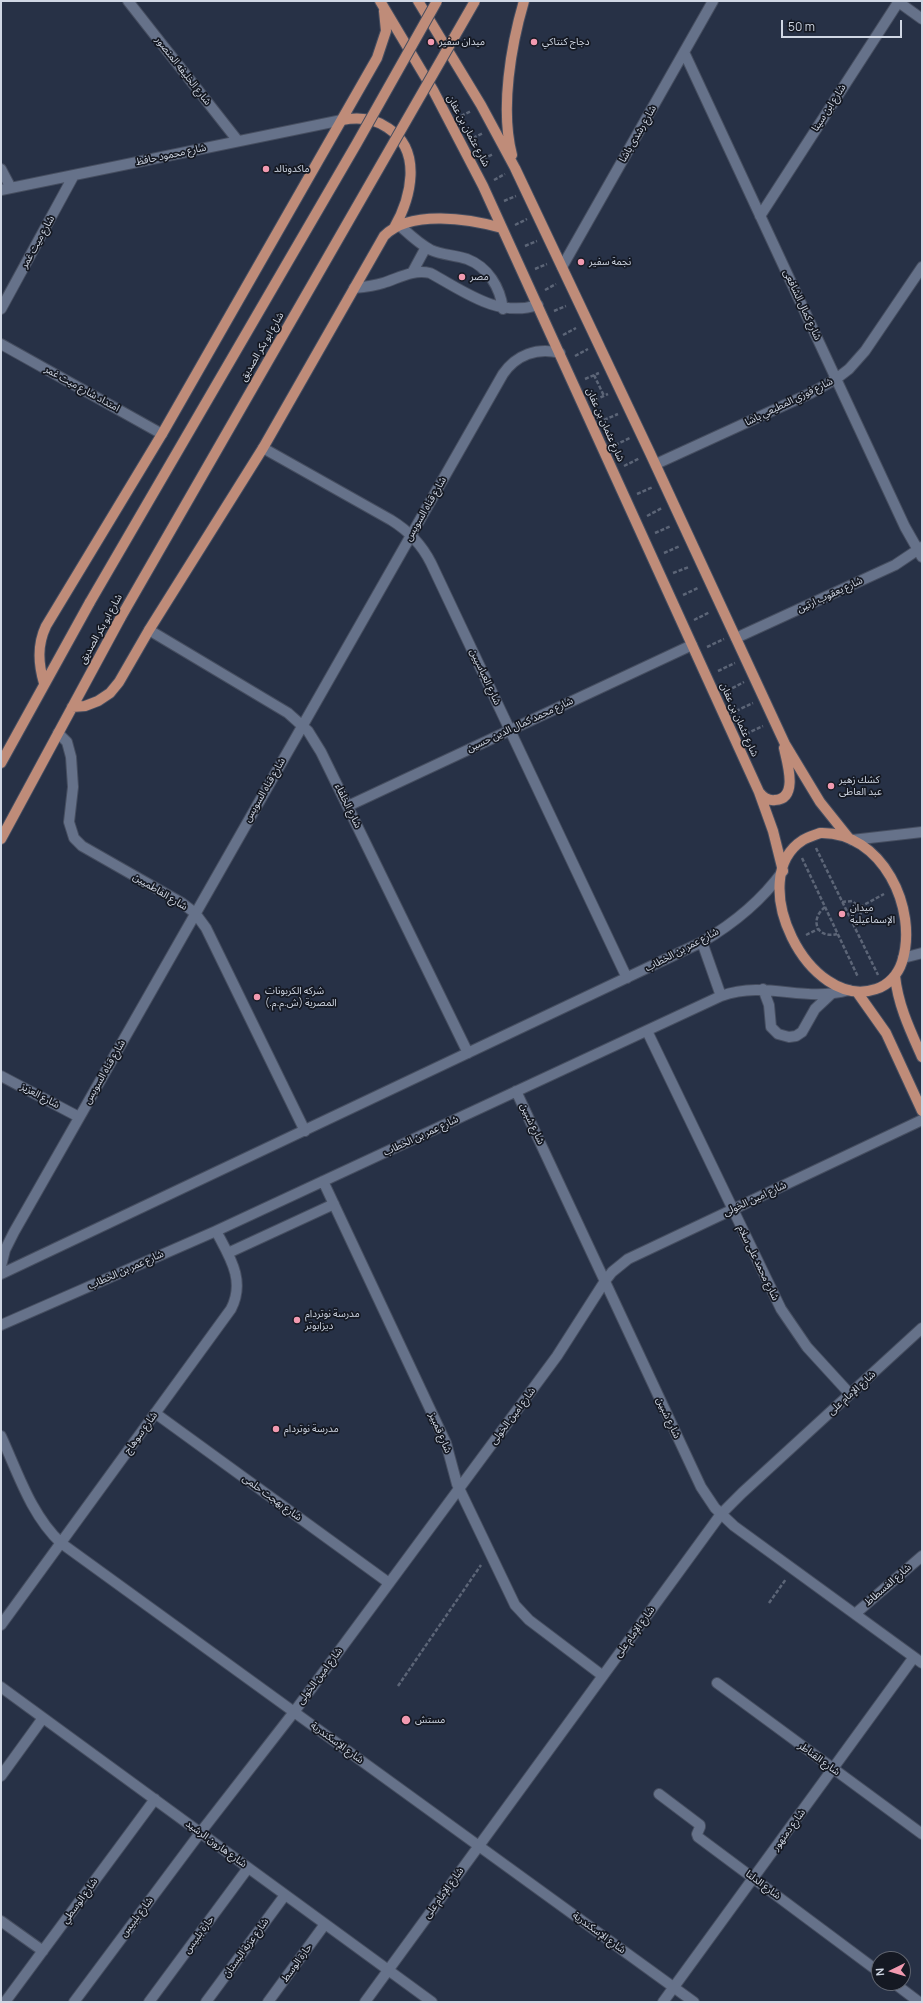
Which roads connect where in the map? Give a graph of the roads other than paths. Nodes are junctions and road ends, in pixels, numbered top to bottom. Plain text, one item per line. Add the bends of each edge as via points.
1 (128, 1) edge
2 (418, 1) edge
3 (437, 1) edge
4 (475, 1) edge
5 (524, 1) edge
6 (713, 1) edge
7 (898, 1) edge
8 (381, 2) edge
9 (922, 19) edge
10 (684, 52) junction
11 (342, 120) junction
12 (238, 141) junction
13 (1, 168) edge
14 (515, 168) junction
15 (74, 174) junction
16 (6, 189) edge
17 (760, 216) junction
18 (397, 226) junction
19 (503, 229) junction
20 (426, 247) junction
21 (560, 263) junction
22 (922, 267) edge
23 (412, 273) junction
24 (354, 288) junction
25 (536, 300) junction
26 (1, 309) edge
27 (503, 309) junction
28 (1, 344) edge
29 (562, 357) junction
30 (836, 379) junction
31 (162, 434) junction
32 (263, 448) junction
33 (656, 464) junction
34 (411, 535) junction
35 (921, 552) edge
36 (149, 630) junction
37 (735, 636) junction
38 (694, 649) junction
39 (44, 683) junction
40 (72, 707) junction
41 (302, 725) junction
42 (510, 730) junction
43 (58, 733) junction
44 (781, 734) junction
45 (1, 763) edge
46 (759, 792) junction
47 (348, 806) junction
48 (922, 832) edge
49 (1, 839) edge
50 (850, 839) junction
51 (783, 871) junction
52 (195, 913) junction
53 (702, 942) junction
54 (922, 953) edge
55 (903, 958) junction
56 (895, 976) junction
57 (627, 978) junction
58 (763, 989) junction
59 (857, 991) junction
60 (831, 994) junction
61 (721, 996) junction
62 (647, 1031) junction
63 (468, 1054) junction
64 (922, 1057) edge
65 (1, 1076) edge
66 (516, 1091) junction
67 (922, 1112) edge
68 (79, 1117) junction
69 (922, 1120) edge
70 (305, 1131) junction
71 (323, 1181) junction
72 (334, 1204) junction
73 (733, 1210) junction
74 (216, 1231) junction
75 (228, 1253) junction
76 (1, 1266) edge
77 (1, 1274) edge
78 (604, 1281) junction
79 (1, 1325) edge
80 (922, 1328) edge
81 (850, 1394) junction
82 (155, 1413) junction
83 (1, 1436) edge
84 (459, 1489) junction
85 (721, 1514) junction
86 (61, 1543) junction
87 (922, 1556) edge
88 (389, 1584) junction
89 (855, 1614) junction
90 (1, 1626) edge
91 (918, 1660) edge
92 (603, 1676) junction
93 (717, 1683) dead end
94 (1, 1687) edge
95 (294, 1712) junction
96 (44, 1718) junction
97 (833, 1769) junction
98 (1, 1776) edge
99 (659, 1794) dead end
100 (154, 1799) junction
101 (200, 1833) junction
102 (922, 1834) edge
103 (479, 1846) junction
104 (248, 1868) junction
105 (754, 1878) junction
106 (285, 1895) junction
107 (1, 1921) edge
108 (325, 1924) junction
109 (43, 1951) junction
110 (871, 1966) edge
111 (388, 1970) junction
112 (674, 1987) junction
113 (905, 1991) edge
114 (5, 2002) edge
115 (74, 2002) edge
116 (149, 2002) edge
117 (206, 2002) edge
118 (268, 2002) edge
119 (365, 2002) edge
120 (432, 2002) edge
121 (663, 2002) edge
122 (694, 2002) edge
123 (920, 2002) edge

1 - 12 street, شارع الخليفه المنصور
2 - 14 main road via 481,105
3 - 39 main road, شارع ابو بكر الصديق, bridge
4 - 40 main road, شارع ابو بكر الصديق, bridge via 121,617
5 - 14 main road via 514,43 508,90 509,136
6 - 10 street, شارع رشدى باشا
7 - 9 street
7 - 17 street, شارع ابن سينا
8 - 11 main road via 386,21 383,45
8 - 19 main road, شارع عثمان بن عفان via 451,123
10 - 17 street, شارع كمال الشافعى
10 - 21 street, شارع رشدى باشا
11 - 12 street, شارع محمود حافظ
11 - 18 main road via 359,118 377,122 392,131 406,148 410,161 409,187
11 - 31 main road
12 - 15 street, شارع محمود حافظ
13 - 16 street
14 - 21 main road
15 - 16 street, شارع محمود حافظ
15 - 26 street, شارع ميت غمر
17 - 30 street, شارع كمال الشافعى
18 - 19 main road via 427,220 455,219
18 - 20 street
18 - 24 main road via 384,236
19 - 25 main road, شارع عثمان بن عفان
20 - 23 street
20 - 27 street via 442,254 467,259 479,266 498,288
21 - 33 main road
22 - 30 street, شارع فوزي المطيعي باشا via 860,358
23 - 24 street via 378,285
23 - 27 street via 430,272 485,303
24 - 32 main road
25 - 27 street via 523,309
25 - 29 main road, شارع عثمان بن عفان
28 - 31 street, امتداد شارع ميت غمر
29 - 34 street, شارع قناه السويس via 547,351 528,354 506,369
29 - 38 main road, شارع عثمان بن عفان
30 - 33 street, شارع فوزي المطيعي باشا
30 - 35 street, شارع كمال الشافعى
31 - 39 main road via 42,633 39,655
32 - 34 street, شارع العباسيين via 391,520
32 - 36 main road
33 - 37 main road
34 - 41 street, شارع قناه السويس
34 - 42 street, شارع العباسيين via 431,563
35 - 37 street, شارع يعقوب ارتين
36 - 40 main road via 115,688 91,704
36 - 41 street, شارع الخلفاء via 285,710
37 - 44 main road
38 - 42 street, شارع محمد كمال الدين حسين
38 - 46 main road, شارع عثمان بن عفان
39 - 45 main road, شارع ابو بكر الصديق
40 - 43 main road, شارع ابو بكر الصديق
41 - 47 street, شارع الخلفاء via 317,744
41 - 52 street, شارع قناه السويس
42 - 47 street, شارع محمد كمال الدين حسين
42 - 57 street, شارع العباسيين
43 - 49 main road, شارع ابو بكر الصديق
43 - 52 street, شارع الفاطميين via 67,742 72,764 73,795 69,822 74,838 82,846
44 - 46 main road via 790,779 788,792 775,800 768,799
44 - 50 main road via 807,784
46 - 51 main road, شارع عثمان بن عفان via 773,831
47 - 63 street, شارع الخلفاء
48 - 50 street
50 - 51 main road via 830,833 810,836 796,846
50 - 55 main road via 876,858 896,888 905,919 906,939
51 - 53 street, شارع عمر بن الخطاب via 745,911
51 - 59 main road via 780,884 781,905 794,944 814,969 830,981
52 - 68 street, شارع قناه السويس
52 - 70 street, شارع الفاطميين via 206,928
53 - 57 street, شارع عمر بن الخطاب
53 - 61 street
54 - 55 street
55 - 56 main road
56 - 59 main road via 883,986
56 - 64 main road via 902,1012
57 - 63 street, شارع عمر بن الخطاب
58 - 60 street, شارع عمر بن الخطاب via 810,995
58 - 60 street via 769,1004 771,1027 778,1034 789,1037 802,1032 815,1009
58 - 61 street, شارع عمر بن الخطاب
59 - 60 street, شارع عمر بن الخطاب
59 - 67 main road via 886,1033
61 - 62 street, شارع عمر بن الخطاب
62 - 66 street, شارع عمر بن الخطاب
62 - 73 street, شارع محمد على سلام
63 - 70 street, شارع عمر بن الخطاب
65 - 68 street, شارع العزيز
66 - 71 street, شارع عمر بن الخطاب
66 - 78 street, شارع شبين
68 - 76 street, شارع قناه السويس via 11,1238
69 - 73 street, شارع امين الخولى
70 - 77 street, شارع عمر بن الخطاب
71 - 72 street, شارع قمبيز
71 - 74 street, شارع عمر بن الخطاب
72 - 75 street
72 - 84 street, شارع قمبيز via 446,1443
73 - 78 street, شارع امين الخولى via 628,1259
73 - 81 street, شارع محمد على سلام via 778,1304 793,1329 807,1348
74 - 75 street, شارع سوهاج
74 - 79 street, شارع عمر بن الخطاب
75 - 82 street, شارع سوهاج via 237,1280 234,1302
78 - 84 street, شارع امين الخولى via 557,1356
78 - 85 street, شارع شبين via 701,1487
80 - 81 street, شارع الإمام على
81 - 85 street, شارع الإمام على
82 - 86 street, شارع سوهاج
82 - 88 street, شارع بهجت حلمى
83 - 86 street, شارع الإسكندرية via 33,1508
84 - 88 street, شارع امين الخولى
84 - 92 street, شارع قمبيز via 511,1599 524,1615
85 - 89 street, شارع شبين
85 - 92 street, شارع الإمام على
86 - 90 street, شارع سوهاج
86 - 95 street, شارع الإسكندرية
87 - 89 street, شارع الفسطاط
88 - 95 street, شارع امين الخولى
89 - 91 street, شارع شبين
91 - 97 street, شارع دمنهور
92 - 103 street, شارع الإمام على
93 - 97 street, شارع القناطر
94 - 96 street, شارع هارون الرشيد
95 - 101 street, شارع امين الخولى
95 - 103 street, شارع الإسكندرية
96 - 98 street
96 - 100 street, شارع هارون الرشيد
97 - 102 street, شارع القناطر
97 - 105 street, شارع دمنهور
99 - 105 street, شارع الدلتا via 700,1824 698,1837
100 - 101 street, شارع هارون الرشيد
100 - 109 street, شارع الوسطي
101 - 104 street, شارع هارون الرشيد
101 - 115 street, شارع بلبيس
103 - 111 street, شارع الإمام على
103 - 112 street, شارع الإسكندرية
104 - 106 street, شارع هارون الرشيد
104 - 116 street, حارة بلبيس
105 - 110 street, شارع الدلتا
105 - 112 street, شارع دمنهور
106 - 108 street, شارع هارون الرشيد
106 - 117 street, شارع عزبة البستان
107 - 109 street
108 - 111 street, شارع هارون الرشيد
108 - 118 street, حارة الوسط
109 - 114 street, شارع الوسطي
111 - 119 street, شارع الإمام على
111 - 120 street, شارع هارون الرشيد
112 - 121 street, شارع دمنهور
112 - 122 street, شارع الإسكندرية
113 - 123 street

